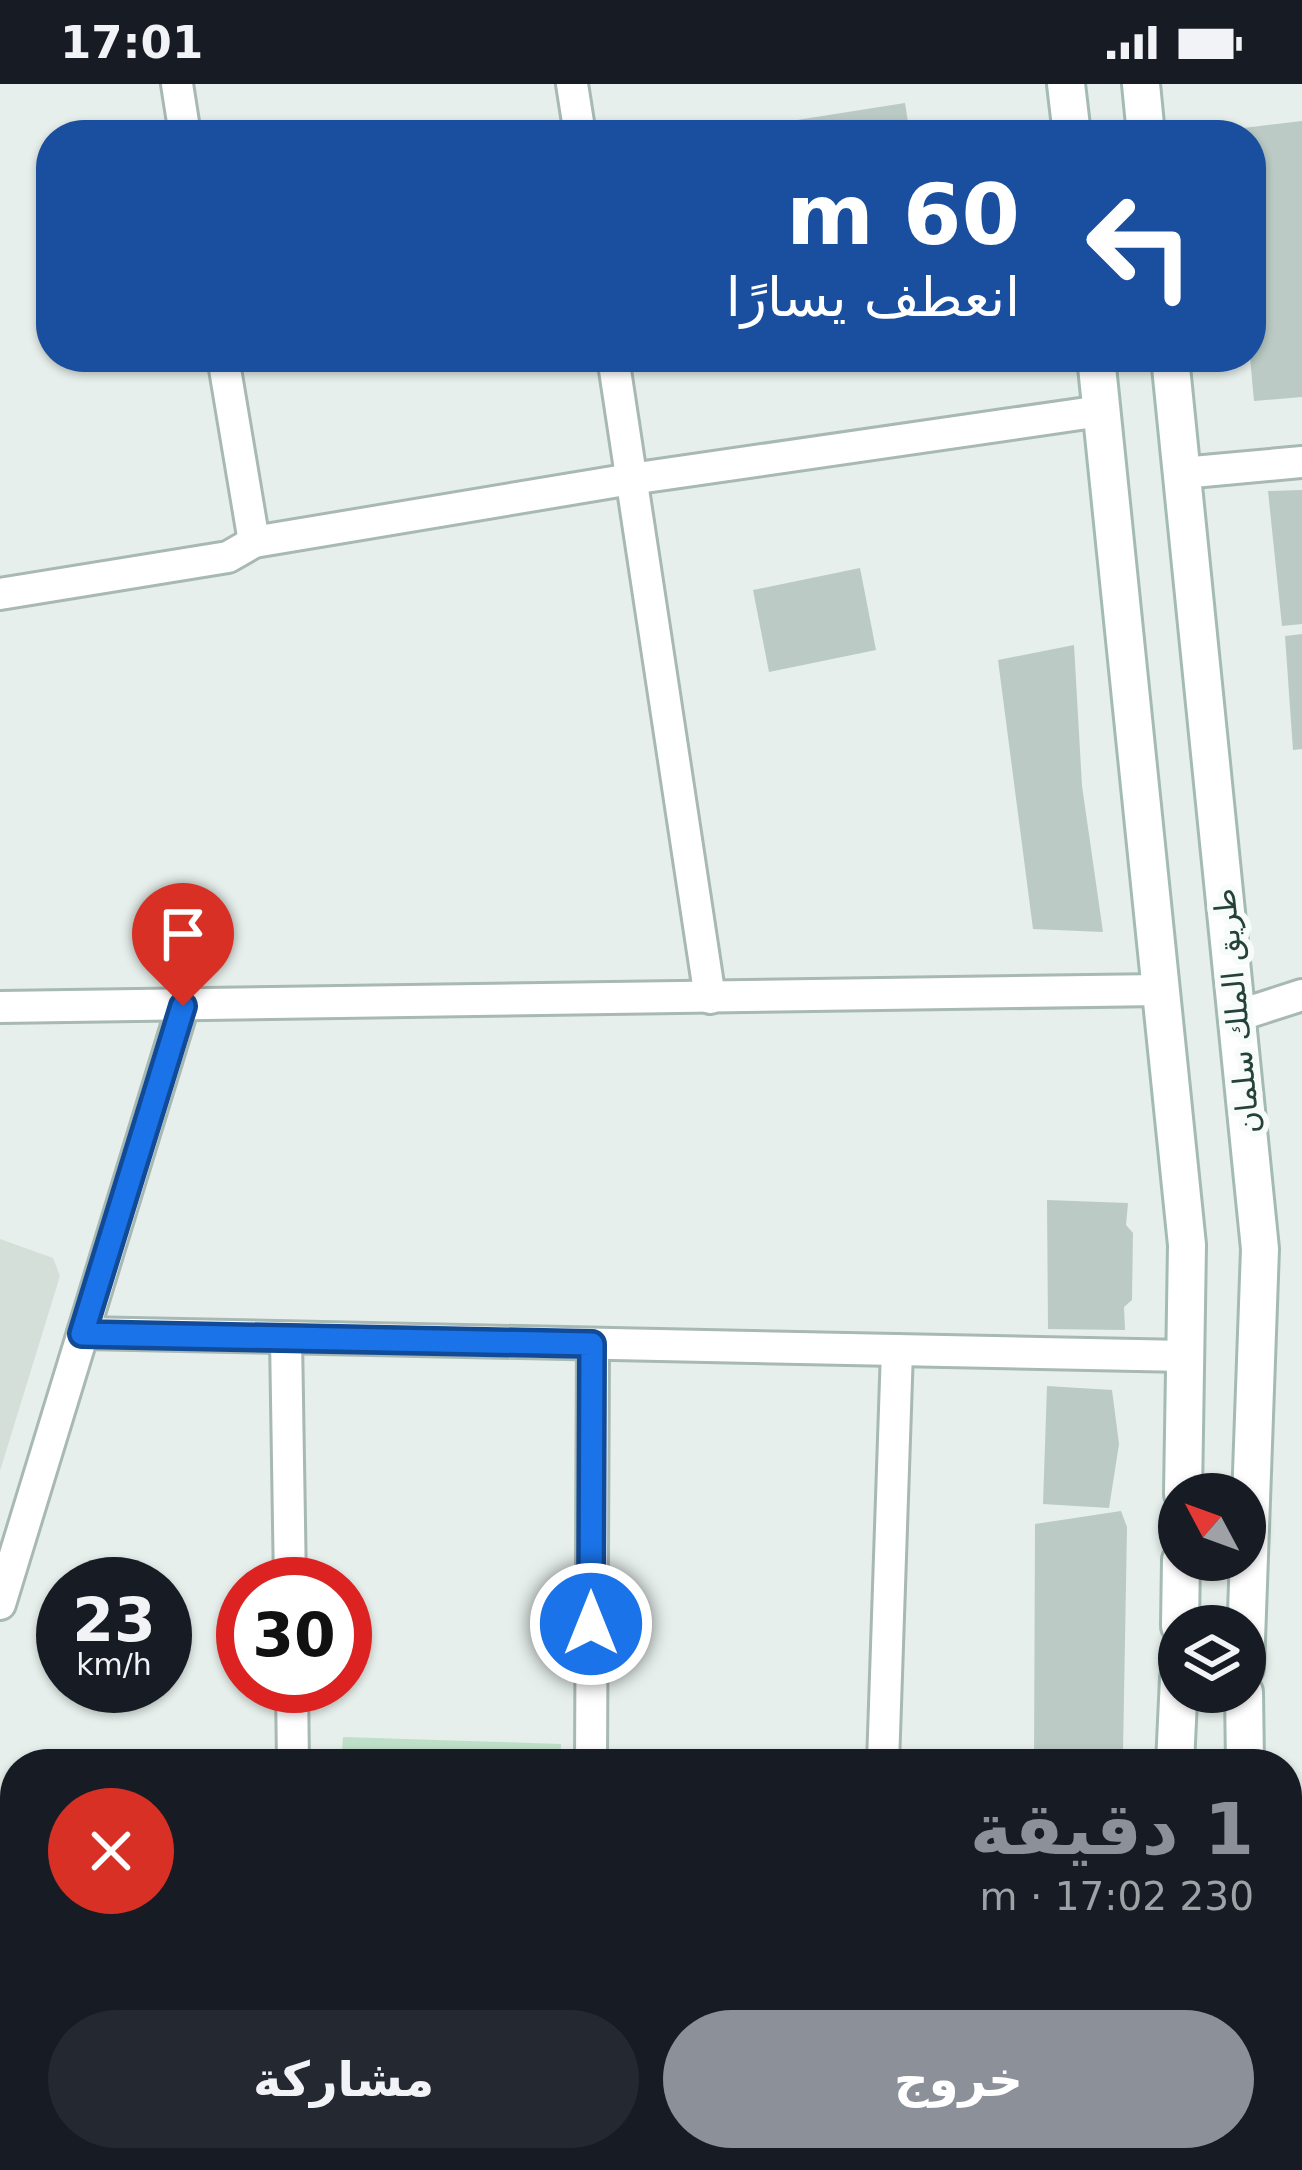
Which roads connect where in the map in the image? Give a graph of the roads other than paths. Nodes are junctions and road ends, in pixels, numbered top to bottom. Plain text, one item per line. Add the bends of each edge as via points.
1 (177, 84) edge
2 (572, 84) edge
3 (1066, 84) edge
4 (1141, 84) edge
5 (183, 120) edge
6 (578, 120) edge
7 (1070, 120) edge
8 (1145, 120) edge
9 (226, 372) edge
10 (615, 372) edge
11 (1097, 372) edge
12 (1172, 372) edge
13 (1101, 411) junction
14 (1302, 462) edge
15 (1182, 472) junction
16 (631, 479) junction
17 (254, 542) junction
18 (0, 594) edge
19 (1161, 990) junction
20 (1302, 995) edge
21 (710, 998) junction
22 (183, 1006) junction
23 (0, 1007) edge
24 (1237, 1016) junction
25 (82, 1334) junction
26 (286, 1338) junction
27 (592, 1344) junction
28 (897, 1351) junction
29 (1185, 1356) junction
30 (1183, 1473) edge
31 (290, 1557) edge
32 (0, 1604) edge
33 (1247, 1605) edge
34 (292, 1713) edge
35 (1177, 1713) edge
36 (1244, 1713) edge
37 (293, 1749) edge
38 (591, 1749) edge
39 (884, 1749) edge
40 (1176, 1749) edge
41 (1245, 1749) edge

1 - 5 street
2 - 6 street
3 - 7 main road
4 - 8 main road
9 - 17 street
10 - 16 street
11 - 13 main road
12 - 15 main road, طريق الملك سلمان
13 - 16 street
13 - 19 main road
14 - 15 street
15 - 24 main road, طريق الملك سلمان
16 - 17 street
16 - 21 street
17 - 18 street via 228,557
19 - 21 street
19 - 29 main road via 1187,1245
20 - 24 street
21 - 22 street
22 - 23 street
22 - 25 street
24 - 33 main road, طريق الملك سلمان via 1260,1249
25 - 26 street
25 - 32 street
26 - 27 street
26 - 31 street
27 - 28 street
27 - 38 street
28 - 29 street
28 - 39 street
29 - 30 main road
34 - 37 street
35 - 40 main road
36 - 41 main road

